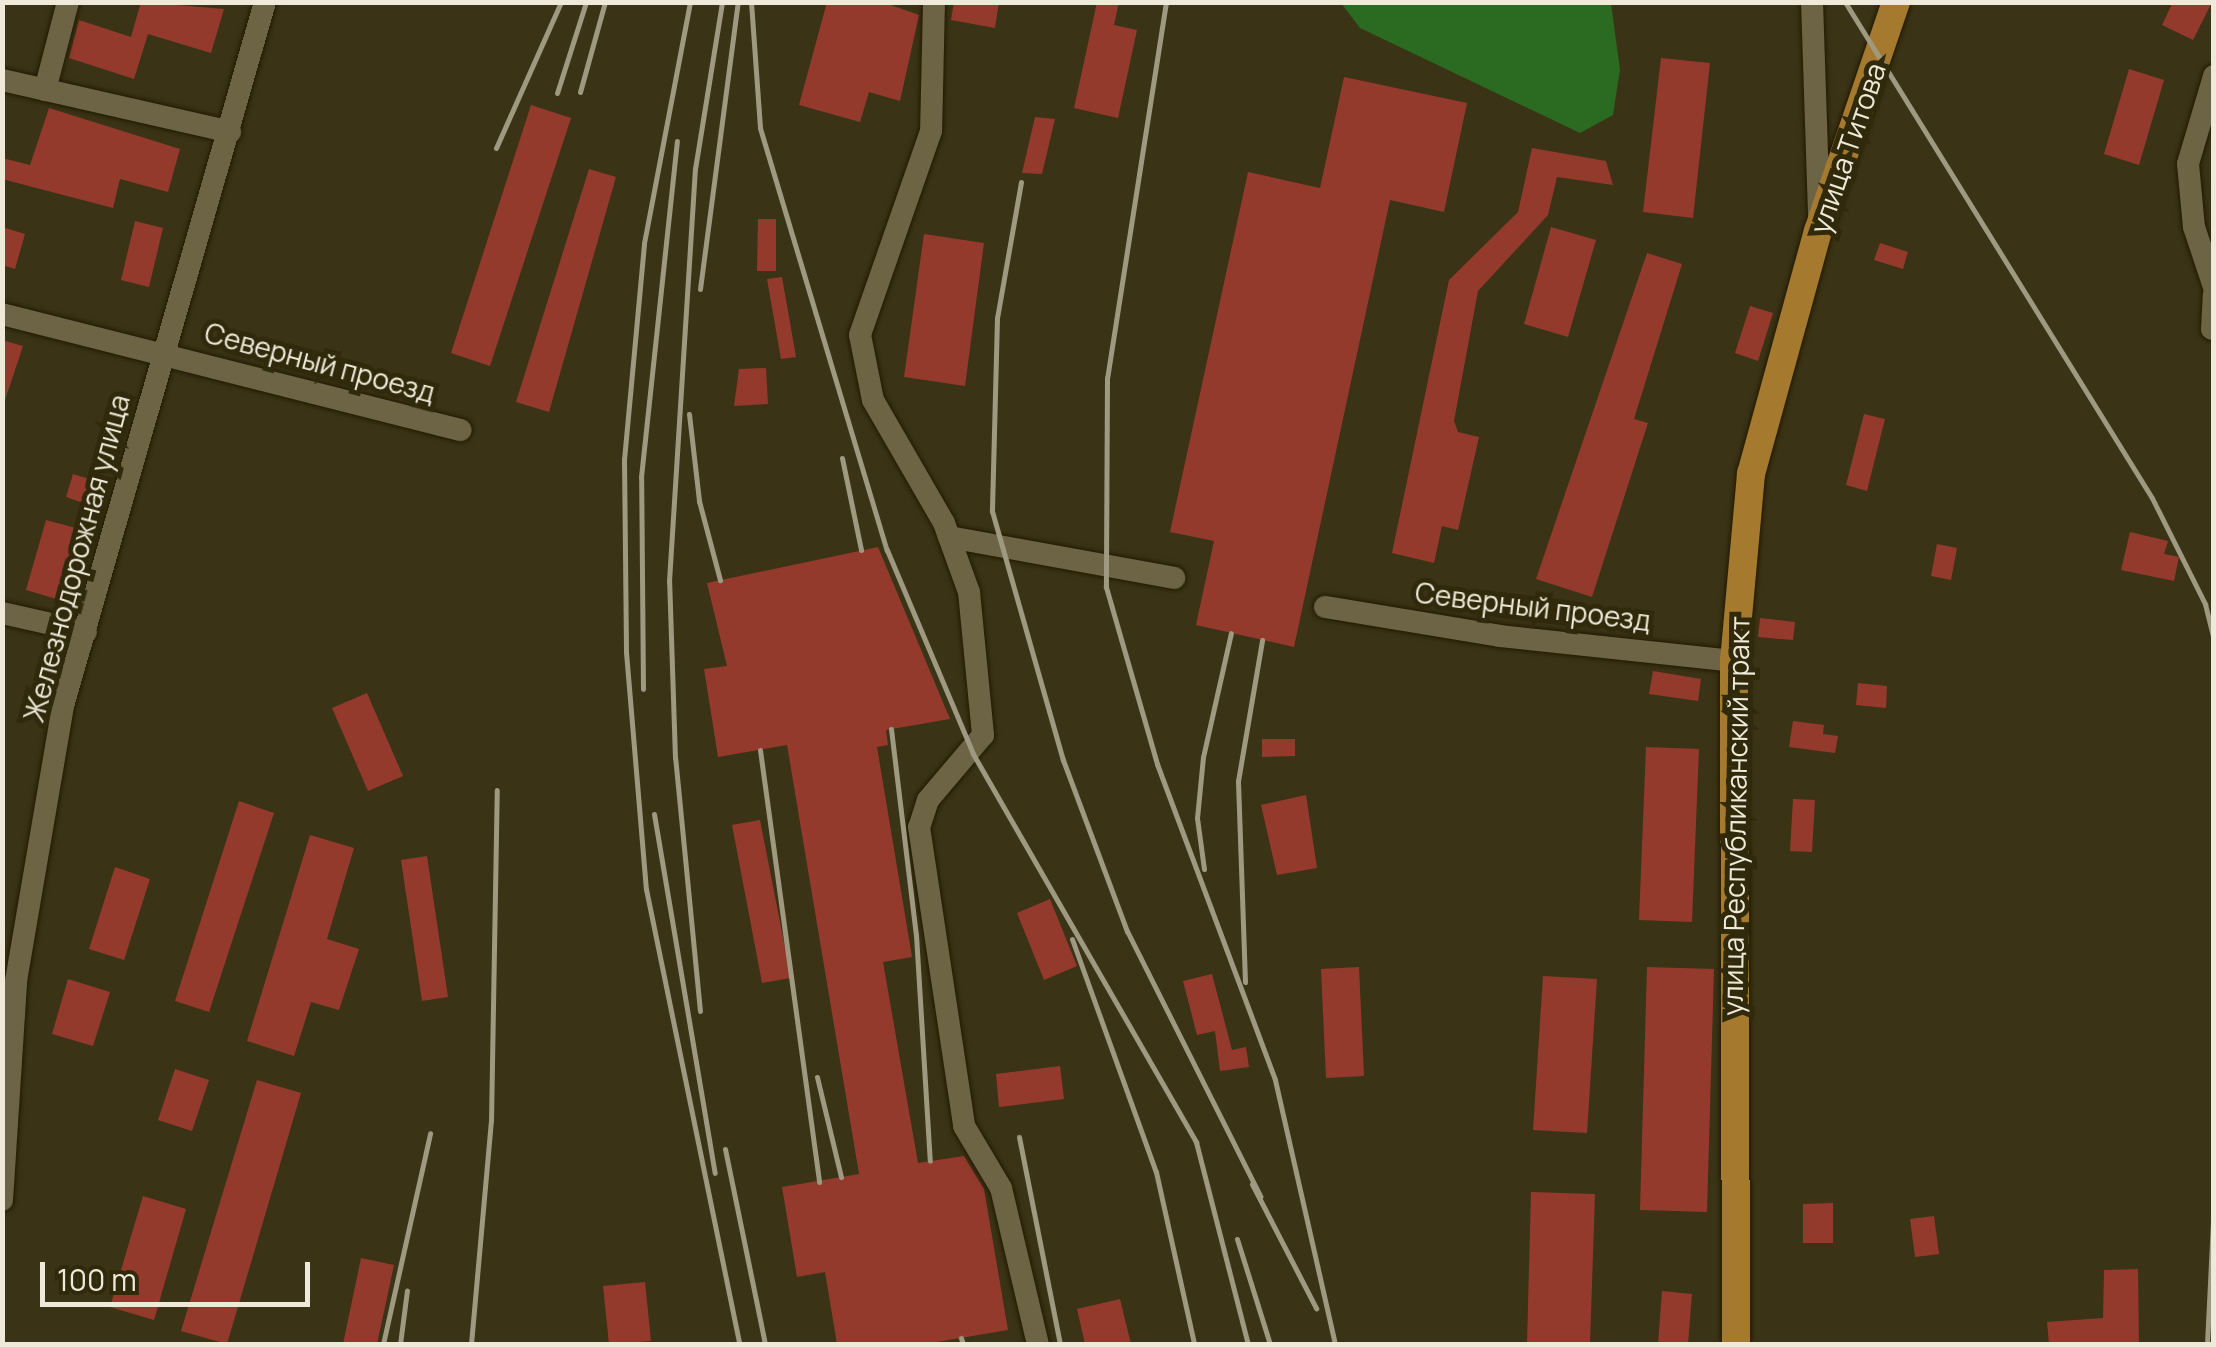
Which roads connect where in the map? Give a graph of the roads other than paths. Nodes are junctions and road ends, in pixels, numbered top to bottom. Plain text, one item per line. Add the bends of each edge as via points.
1 (68, 2) edge
2 (265, 2) edge
3 (934, 2) edge
4 (1812, 2) edge
5 (1896, 2) edge
6 (2214, 76) edge
7 (2, 80) edge
8 (45, 90) junction
9 (230, 132) junction
10 (1818, 231) junction
11 (2214, 287) edge
12 (1800, 294) joint
13 (2214, 296) edge
14 (2, 314) edge
15 (2212, 329) edge
16 (164, 352) junction
17 (461, 430) dead end
18 (949, 537) junction
19 (1174, 578) dead end
20 (1326, 608) dead end
21 (2, 613) edge
22 (86, 632) junction
23 (1734, 661) junction
24 (9, 978) edge
25 (6, 1144) edge
26 (2, 1200) edge
27 (1038, 1344) edge
28 (1736, 1344) edge

1 - 8 street
2 - 9 street, Железнодорожная улица
3 - 18 street via 931,131 860,335 873,400
4 - 10 street
5 - 10 main road, улица Титова
6 - 11 street via 2188,164 2194,227
7 - 8 street
8 - 9 street
9 - 16 street, Железнодорожная улица
10 - 12 main road, улица Титова
12 - 23 main road, улица Республиканский тракт via 1751,474
13 - 15 street
14 - 16 street, Северный проезд
16 - 17 street, Северный проезд
16 - 22 street, Железнодорожная улица
18 - 19 street
18 - 27 street via 969,592 983,736 928,800 919,826 964,1126 1002,1188
20 - 23 street, Северный проезд
21 - 22 street
22 - 24 street, Железнодорожная улица via 63,706
23 - 28 main road, улица Республиканский тракт
24 - 25 street, Железнодорожная улица
25 - 26 street, Железнодорожная улица

